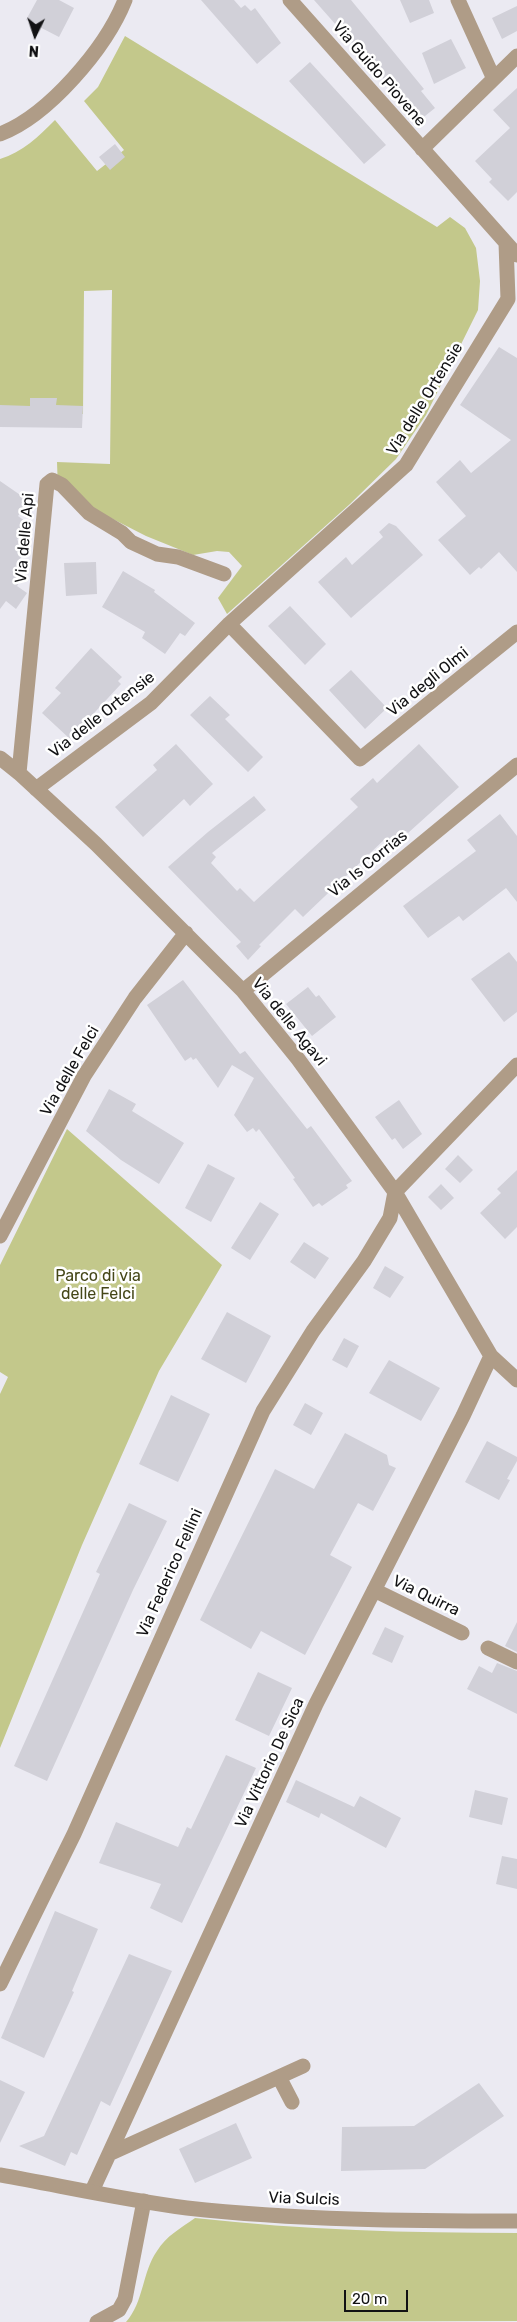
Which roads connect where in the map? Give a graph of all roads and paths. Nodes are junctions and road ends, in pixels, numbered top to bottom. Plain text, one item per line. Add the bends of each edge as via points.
1 (125, 0) edge
2 (290, 0) edge
3 (458, 0) edge
4 (517, 56) edge
5 (493, 78) junction
6 (0, 134) edge
7 (422, 150) junction
8 (512, 238) edge
9 (517, 255) edge
10 (224, 574) dead end
11 (229, 624) junction
12 (517, 632) edge
13 (0, 758) edge
14 (517, 765) edge
15 (20, 773) junction
16 (36, 789) junction
17 (186, 933) junction
18 (243, 991) junction
19 (517, 1065) edge
20 (395, 1192) junction
21 (0, 1236) edge
22 (491, 1356) junction
23 (517, 1380) edge
24 (374, 1590) junction
25 (462, 1633) dead end
26 (488, 1648) dead end
27 (517, 1662) edge
28 (0, 1984) edge
29 (303, 2066) dead end
30 (279, 2077) junction
31 (292, 2102) dead end
32 (109, 2154) junction
33 (0, 2176) edge
34 (92, 2191) junction
35 (144, 2201) junction
36 (517, 2221) edge
37 (97, 2322) edge

1 - 6 street via 94,54 72,80 16,128
2 - 7 street, Via Guido Piovene
3 - 5 street
4 - 5 street
5 - 7 street
7 - 8 street, Via Guido Piovene
8 - 9 street, Via Guido Piovene
8 - 11 street, Via delle Ortensie via 508,299 406,465
10 - 15 street, Via delle Api via 130,542 122,533 89,513 62,484 52,480 47,484
11 - 12 street, Via degli Olmi via 360,759
11 - 16 street, Via delle Ortensie via 151,703
13 - 15 street, Via delle Agavi
14 - 18 street, Via Is Corrias
15 - 16 street, Via delle Agavi
16 - 17 street, Via delle Agavi
17 - 18 street, Via delle Agavi
17 - 21 street, Via delle Felci via 135,998 84,1076
18 - 20 street, Via delle Agavi via 298,1059
19 - 20 street
20 - 22 street, Via delle Agavi
20 - 28 street, Via Federico Fellini via 390,1218 263,1411 77,1828
22 - 23 street, Via delle Agavi
22 - 24 street, Via Vittorio De Sica
24 - 25 street, Via Quirra
24 - 32 street, Via Vittorio De Sica via 312,1713
26 - 27 street
29 - 30 street
30 - 31 street
30 - 32 street
32 - 34 street, Via Vittorio De Sica
33 - 34 street, Via Sulcis
34 - 35 street, Via Sulcis
35 - 36 street, Via Sulcis via 253,2214
35 - 37 street via 125,2299 119,2310

